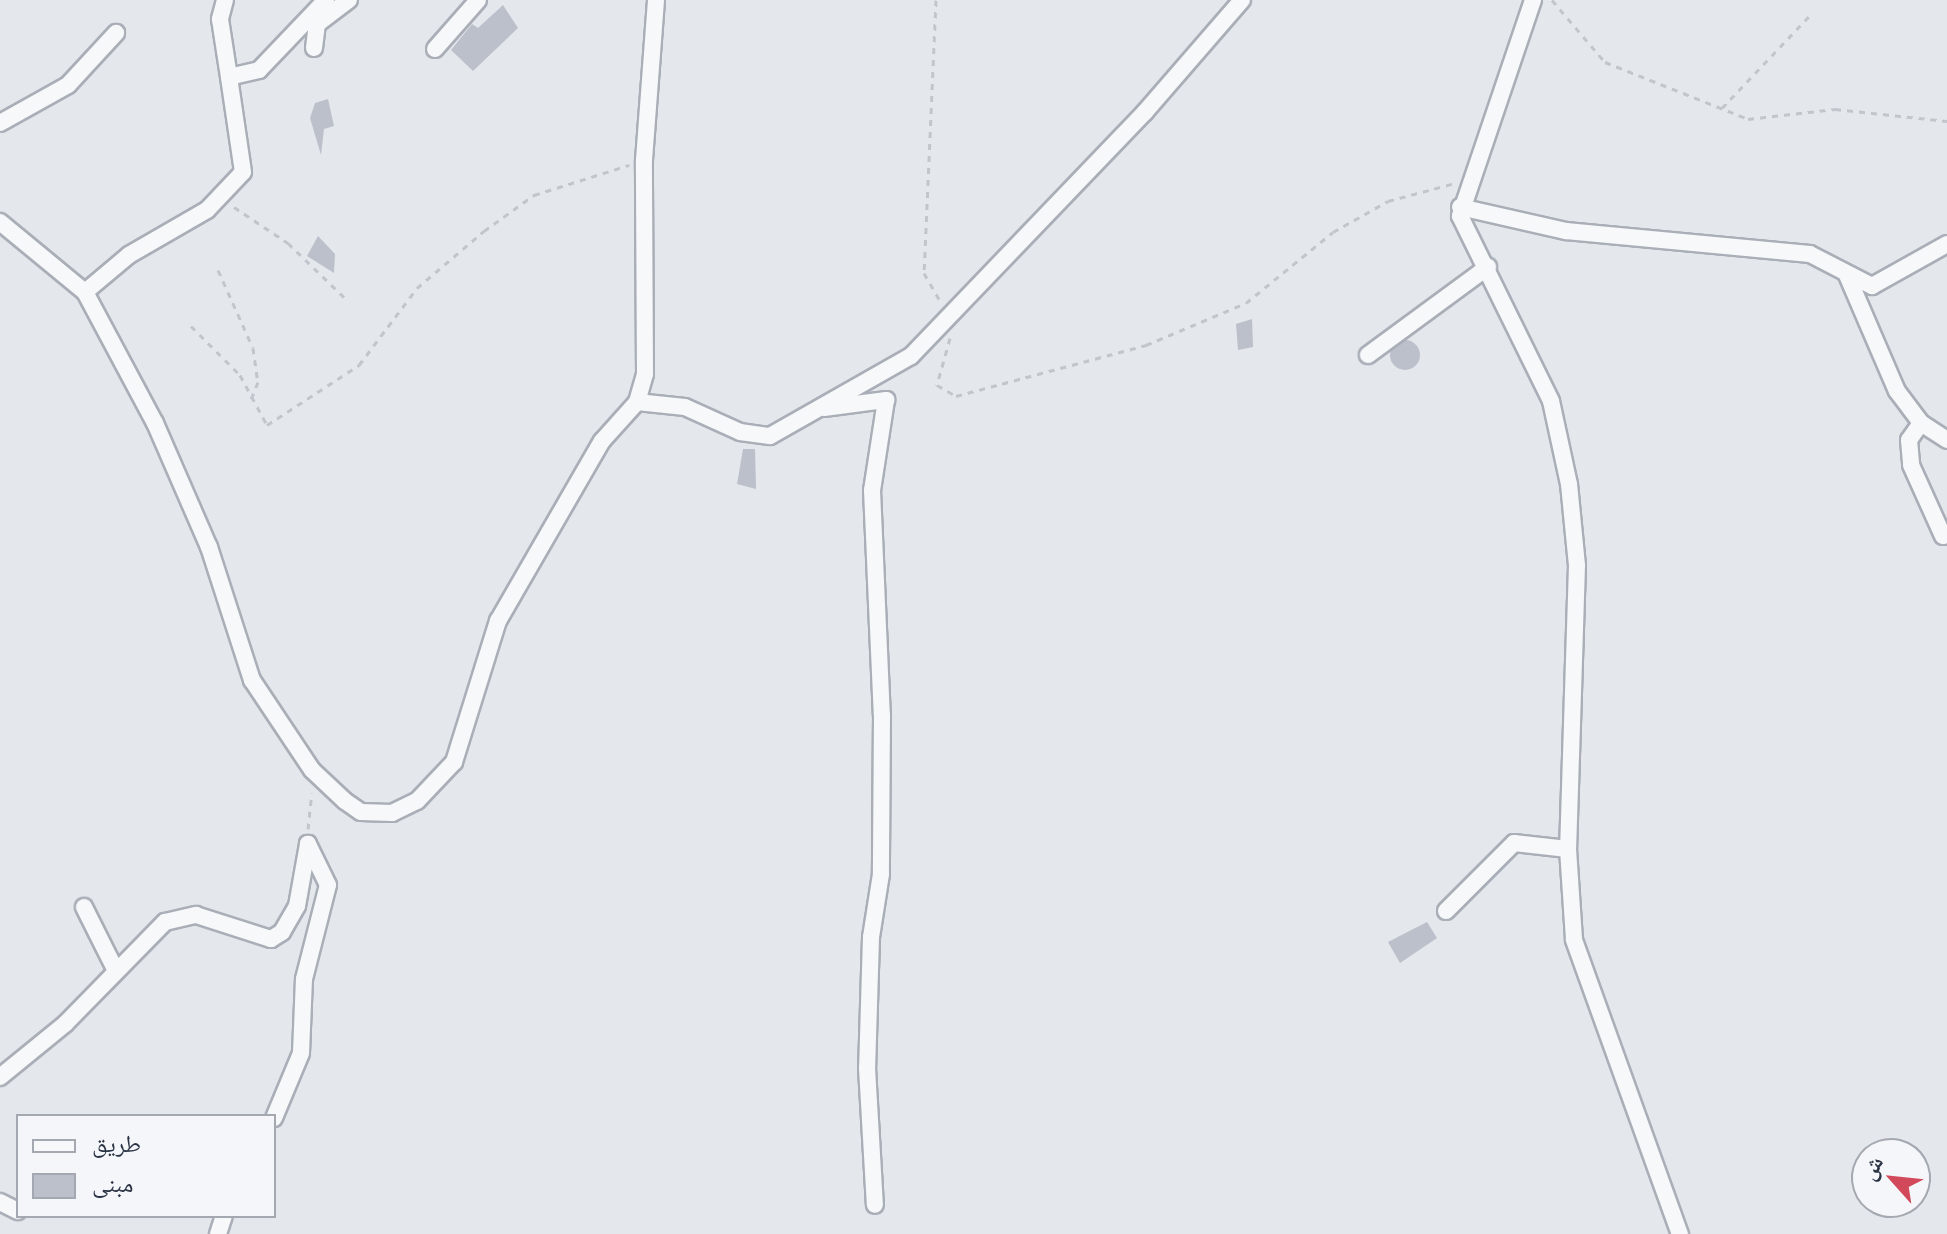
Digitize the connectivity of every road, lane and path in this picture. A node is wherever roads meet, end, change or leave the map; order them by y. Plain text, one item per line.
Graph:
1 (225, 0) edge
2 (326, 0) edge
3 (349, 0) edge
4 (478, 0) edge
5 (656, 0) edge
6 (936, 0) edge
7 (1242, 0) edge
8 (1533, 0) edge
9 (1552, 0) edge
10 (1813, 12) dead end
11 (116, 33) dead end
12 (314, 48) dead end
13 (435, 49) dead end
14 (229, 77) junction
15 (1722, 108) junction
16 (1947, 121) edge
17 (0, 123) edge
18 (644, 160) junction
19 (1466, 183) junction
20 (219, 197) junction
21 (1460, 207) junction
22 (0, 222) edge
23 (1947, 244) edge
24 (1488, 267) junction
25 (218, 270) dead end
26 (1847, 275) junction
27 (85, 292) junction
28 (345, 298) dead end
29 (952, 317) junction
30 (191, 326) dead end
31 (1368, 355) dead end
32 (251, 399) junction
33 (637, 402) junction
34 (824, 408) junction
35 (1921, 423) junction
36 (1947, 440) edge
37 (1943, 536) dead end
38 (312, 770) junction
39 (308, 844) junction
40 (1568, 849) junction
41 (84, 907) dead end
42 (1446, 911) dead end
43 (114, 967) junction
44 (0, 1077) edge
45 (276, 1114) edge
46 (875, 1205) dead end
47 (1680, 1234) edge

1 - 14 street
2 - 14 street
3 - 12 street
4 - 13 street
5 - 18 street
6 - 29 path
7 - 29 street
8 - 19 street
9 - 15 path
10 - 15 path
11 - 17 street
14 - 20 street
15 - 16 path
18 - 32 path
18 - 33 street
19 - 21 street
19 - 29 path
20 - 27 street
20 - 28 path
21 - 24 street
21 - 26 street
22 - 27 street
23 - 26 street
24 - 31 street
24 - 40 street
25 - 32 path
26 - 35 street
27 - 38 street
29 - 34 street
30 - 32 path
33 - 34 street
33 - 38 street
34 - 46 street
35 - 36 street
35 - 37 street
38 - 39 path
39 - 43 street
39 - 45 street
40 - 42 street
40 - 47 street
41 - 43 street
43 - 44 street

